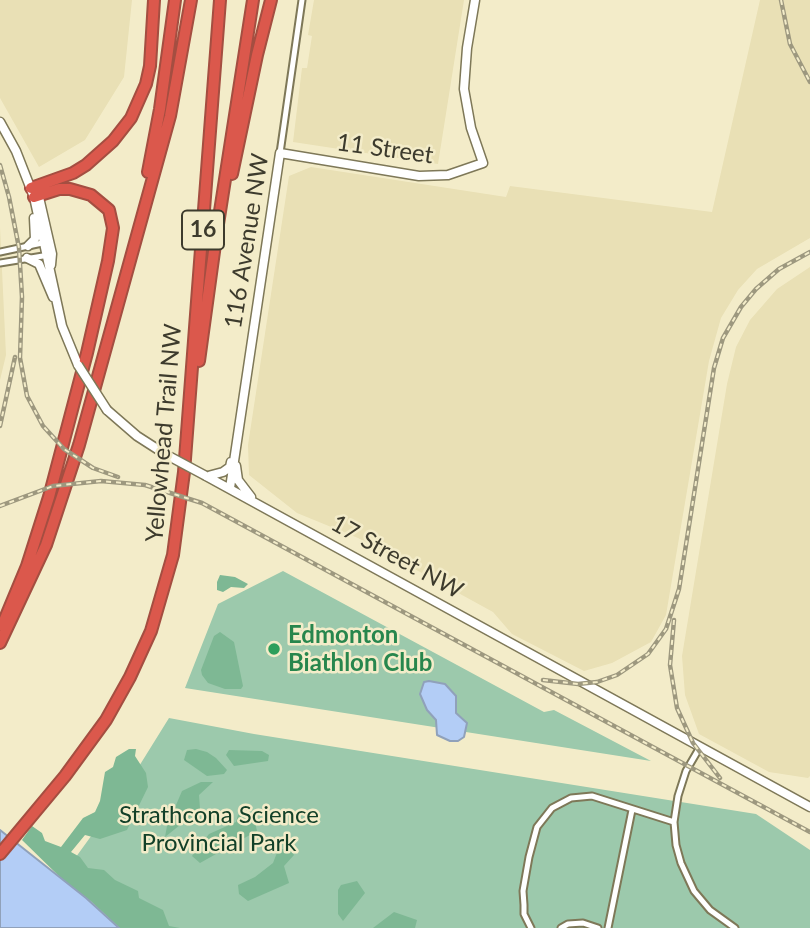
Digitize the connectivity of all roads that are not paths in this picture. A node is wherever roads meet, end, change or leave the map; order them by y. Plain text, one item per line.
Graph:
1 (154, 0) edge
2 (175, 0) edge
3 (191, 0) edge
4 (253, 0) edge
5 (271, 0) edge
6 (302, 0) edge
7 (475, 0) edge
8 (220, 4) edge
9 (0, 121) edge
10 (280, 153) junction
11 (35, 194) junction
12 (216, 237) junction
13 (47, 242) junction
14 (27, 246) junction
15 (0, 252) edge
16 (49, 255) junction
17 (27, 258) junction
18 (0, 263) edge
19 (122, 291) junction
20 (58, 307) junction
21 (235, 449) junction
22 (186, 454) junction
23 (206, 476) junction
24 (230, 488) junction
25 (257, 503) junction
26 (0, 631) edge
27 (0, 643) edge
28 (700, 747) junction
29 (809, 806) edge
30 (632, 810) junction
31 (674, 822) junction
32 (0, 854) edge
33 (531, 928) edge
34 (561, 928) edge
35 (598, 928) edge
36 (608, 928) edge
37 (735, 928) edge

1 - 11 highway
2 - 19 highway
3 - 19 highway, 16
4 - 12 highway
5 - 12 highway
6 - 10 street, 116 Avenue NW
7 - 10 main road, 11 Street
8 - 22 highway, Yellowhead Trail NW / 16
9 - 11 main road
10 - 21 main road, 116 Avenue NW
11 - 13 main road, 17 Street NW
11 - 14 main road
11 - 26 highway
12 - 22 highway
13 - 14 street
13 - 16 main road, 17 Street NW
14 - 15 street
16 - 17 street
16 - 20 main road, 17 Street NW
17 - 18 street
17 - 20 main road
19 - 27 highway, 16
20 - 23 main road, 17 Street NW, bridge
21 - 23 main road
21 - 24 main road, 116 Avenue NW
21 - 25 main road
22 - 32 highway, Yellowhead Trail NW / 16
23 - 24 main road, 17 Street NW
24 - 25 main road, 17 Street NW
25 - 28 main road, 17 Street NW
28 - 29 main road, 17 Street NW
28 - 31 street
30 - 31 street
30 - 33 street
30 - 36 street
31 - 37 street
34 - 35 street

